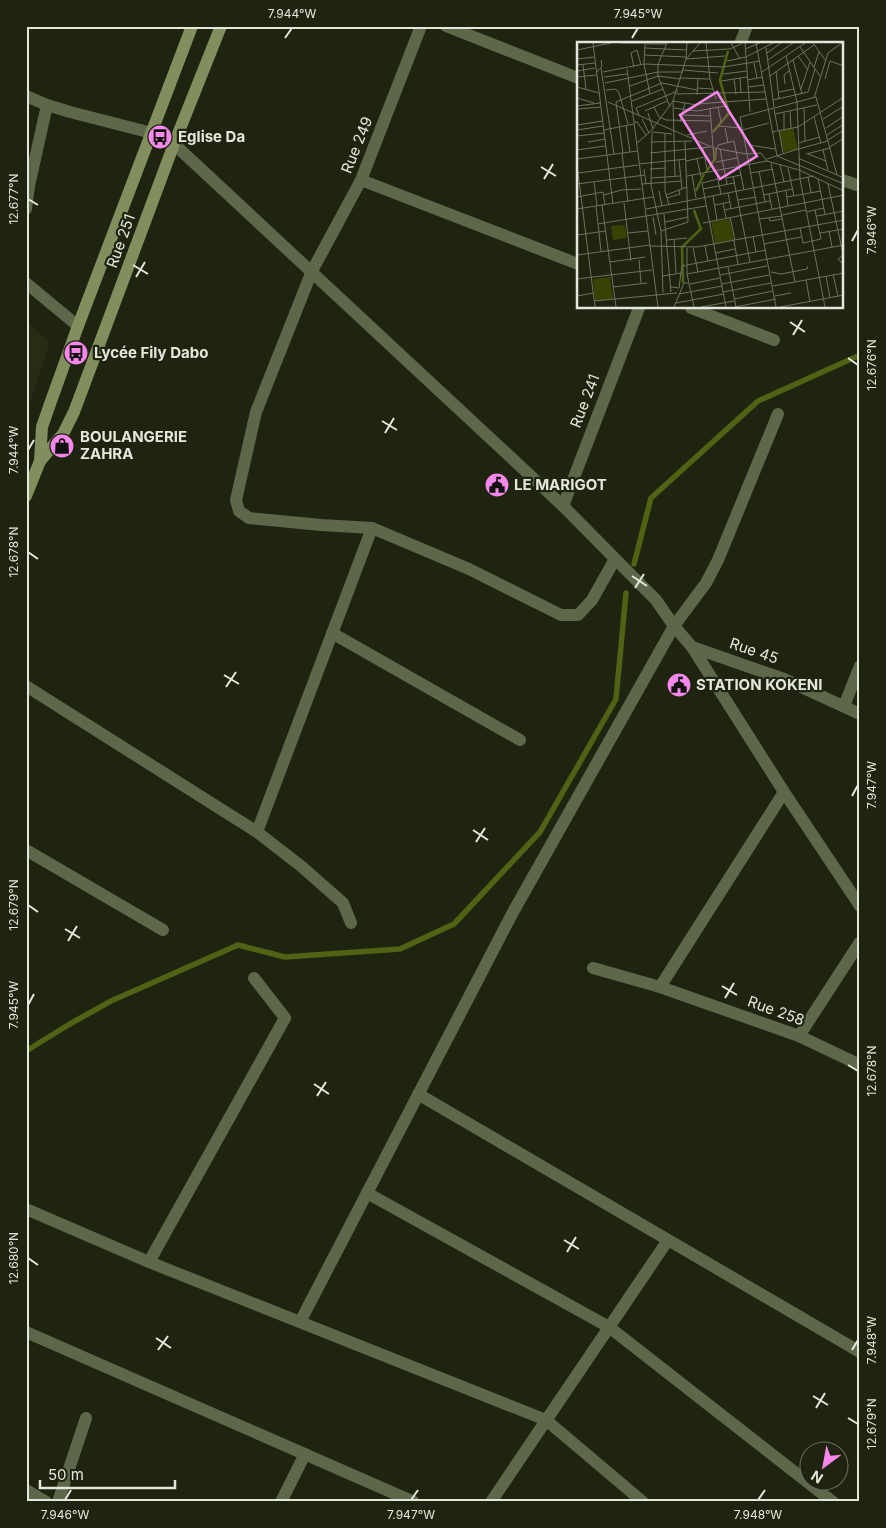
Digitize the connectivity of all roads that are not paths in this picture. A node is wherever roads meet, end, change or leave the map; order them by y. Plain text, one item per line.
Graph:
1 (192, 26) edge
2 (221, 26) edge
3 (421, 26) edge
4 (446, 26) edge
5 (746, 26) edge
6 (741, 42) edge
7 (577, 78) edge
8 (26, 96) edge
9 (47, 105) junction
10 (152, 133) junction
11 (174, 144) junction
12 (361, 180) junction
13 (844, 181) edge
14 (860, 186) edge
15 (26, 210) edge
16 (577, 264) edge
17 (312, 271) junction
18 (26, 283) edge
19 (638, 309) edge
20 (694, 309) edge
21 (78, 326) junction
22 (774, 340) dead end
23 (778, 414) dead end
24 (40, 461) junction
25 (26, 496) edge
26 (563, 506) junction
27 (372, 528) junction
28 (615, 559) junction
29 (674, 626) junction
30 (332, 633) junction
31 (692, 647) junction
32 (860, 666) edge
33 (26, 686) edge
34 (844, 706) junction
35 (860, 714) edge
36 (520, 740) dead end
37 (784, 792) junction
38 (257, 832) junction
39 (26, 850) edge
40 (860, 906) edge
41 (351, 923) dead end
42 (163, 930) dead end
43 (860, 942) edge
44 (593, 968) dead end
45 (254, 978) dead end
46 (660, 987) junction
47 (799, 1036) junction
48 (860, 1065) edge
49 (418, 1094) junction
50 (367, 1193) junction
51 (26, 1209) edge
52 (668, 1240) junction
53 (149, 1262) junction
54 (300, 1322) junction
55 (609, 1327) junction
56 (26, 1332) edge
57 (860, 1352) edge
58 (86, 1418) dead end
59 (546, 1420) junction
60 (305, 1454) junction
61 (26, 1490) edge
62 (46, 1502) edge
63 (58, 1502) edge
64 (282, 1502) edge
65 (414, 1502) edge
66 (491, 1502) edge
67 (642, 1502) edge
68 (833, 1502) edge

1 - 10 main road, Rue 251
2 - 11 main road, Rue 251
3 - 12 street, Rue 249
4 - 7 street
5 - 6 street
8 - 9 street
9 - 10 street
9 - 15 street
10 - 11 street
10 - 21 main road, Rue 251
11 - 17 street
11 - 24 main road, Rue 251
12 - 16 street
12 - 17 street, Rue 249
13 - 14 street
17 - 26 street
17 - 27 street, Rue 249
18 - 21 street
19 - 26 street, Rue 241
20 - 22 street
21 - 24 main road, Rue 251
23 - 29 street
24 - 25 main road, Rue 251
26 - 28 street
27 - 28 street, Rue 249
27 - 30 street
28 - 29 street
29 - 31 street
29 - 49 street
30 - 36 street
30 - 38 street
31 - 34 street, Rue 45
31 - 37 street
32 - 34 street
33 - 38 street
34 - 35 street, Rue 45
37 - 40 street
37 - 46 street
38 - 41 street
39 - 42 street
43 - 47 street
44 - 46 street, Rue 258
45 - 53 street
46 - 47 street, Rue 258
47 - 48 street, Rue 258
49 - 50 street
49 - 52 street
50 - 54 street
50 - 55 street
51 - 53 street
52 - 55 street
52 - 57 street
53 - 54 street
54 - 59 street
55 - 59 street
55 - 68 street
56 - 60 street
58 - 63 street
59 - 66 street
59 - 67 street
60 - 64 street
60 - 65 street
61 - 62 street

